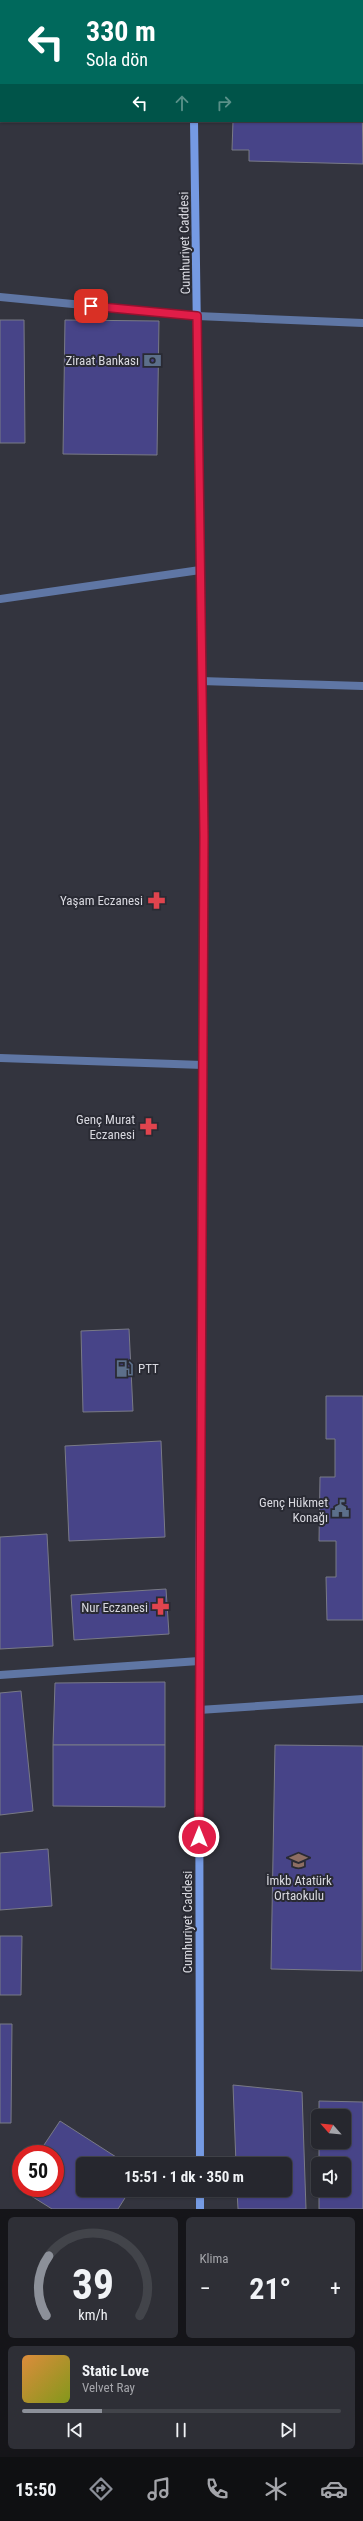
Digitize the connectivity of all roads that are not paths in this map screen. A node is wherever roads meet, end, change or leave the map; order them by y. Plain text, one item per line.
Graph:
1 (194, 122) edge
2 (0, 297) edge
3 (197, 316) junction
4 (363, 323) edge
5 (200, 570) junction
6 (0, 599) edge
7 (201, 681) junction
8 (363, 686) edge
9 (0, 1058) edge
10 (203, 1065) junction
11 (200, 1660) junction
12 (0, 1675) edge
13 (363, 1699) edge
14 (199, 1710) junction
15 (200, 2157) edge
16 (200, 2197) edge
17 (200, 2209) edge

1 - 3 main road, Cumhuriyet Caddesi
2 - 3 street
3 - 4 street
3 - 5 main road, Cumhuriyet Caddesi
5 - 6 street
5 - 7 main road, Cumhuriyet Caddesi
7 - 8 street
7 - 10 main road, Cumhuriyet Caddesi
9 - 10 street
10 - 11 main road, Cumhuriyet Caddesi
11 - 12 street
11 - 14 main road, Cumhuriyet Caddesi
13 - 14 street
14 - 15 main road, Cumhuriyet Caddesi
16 - 17 main road

